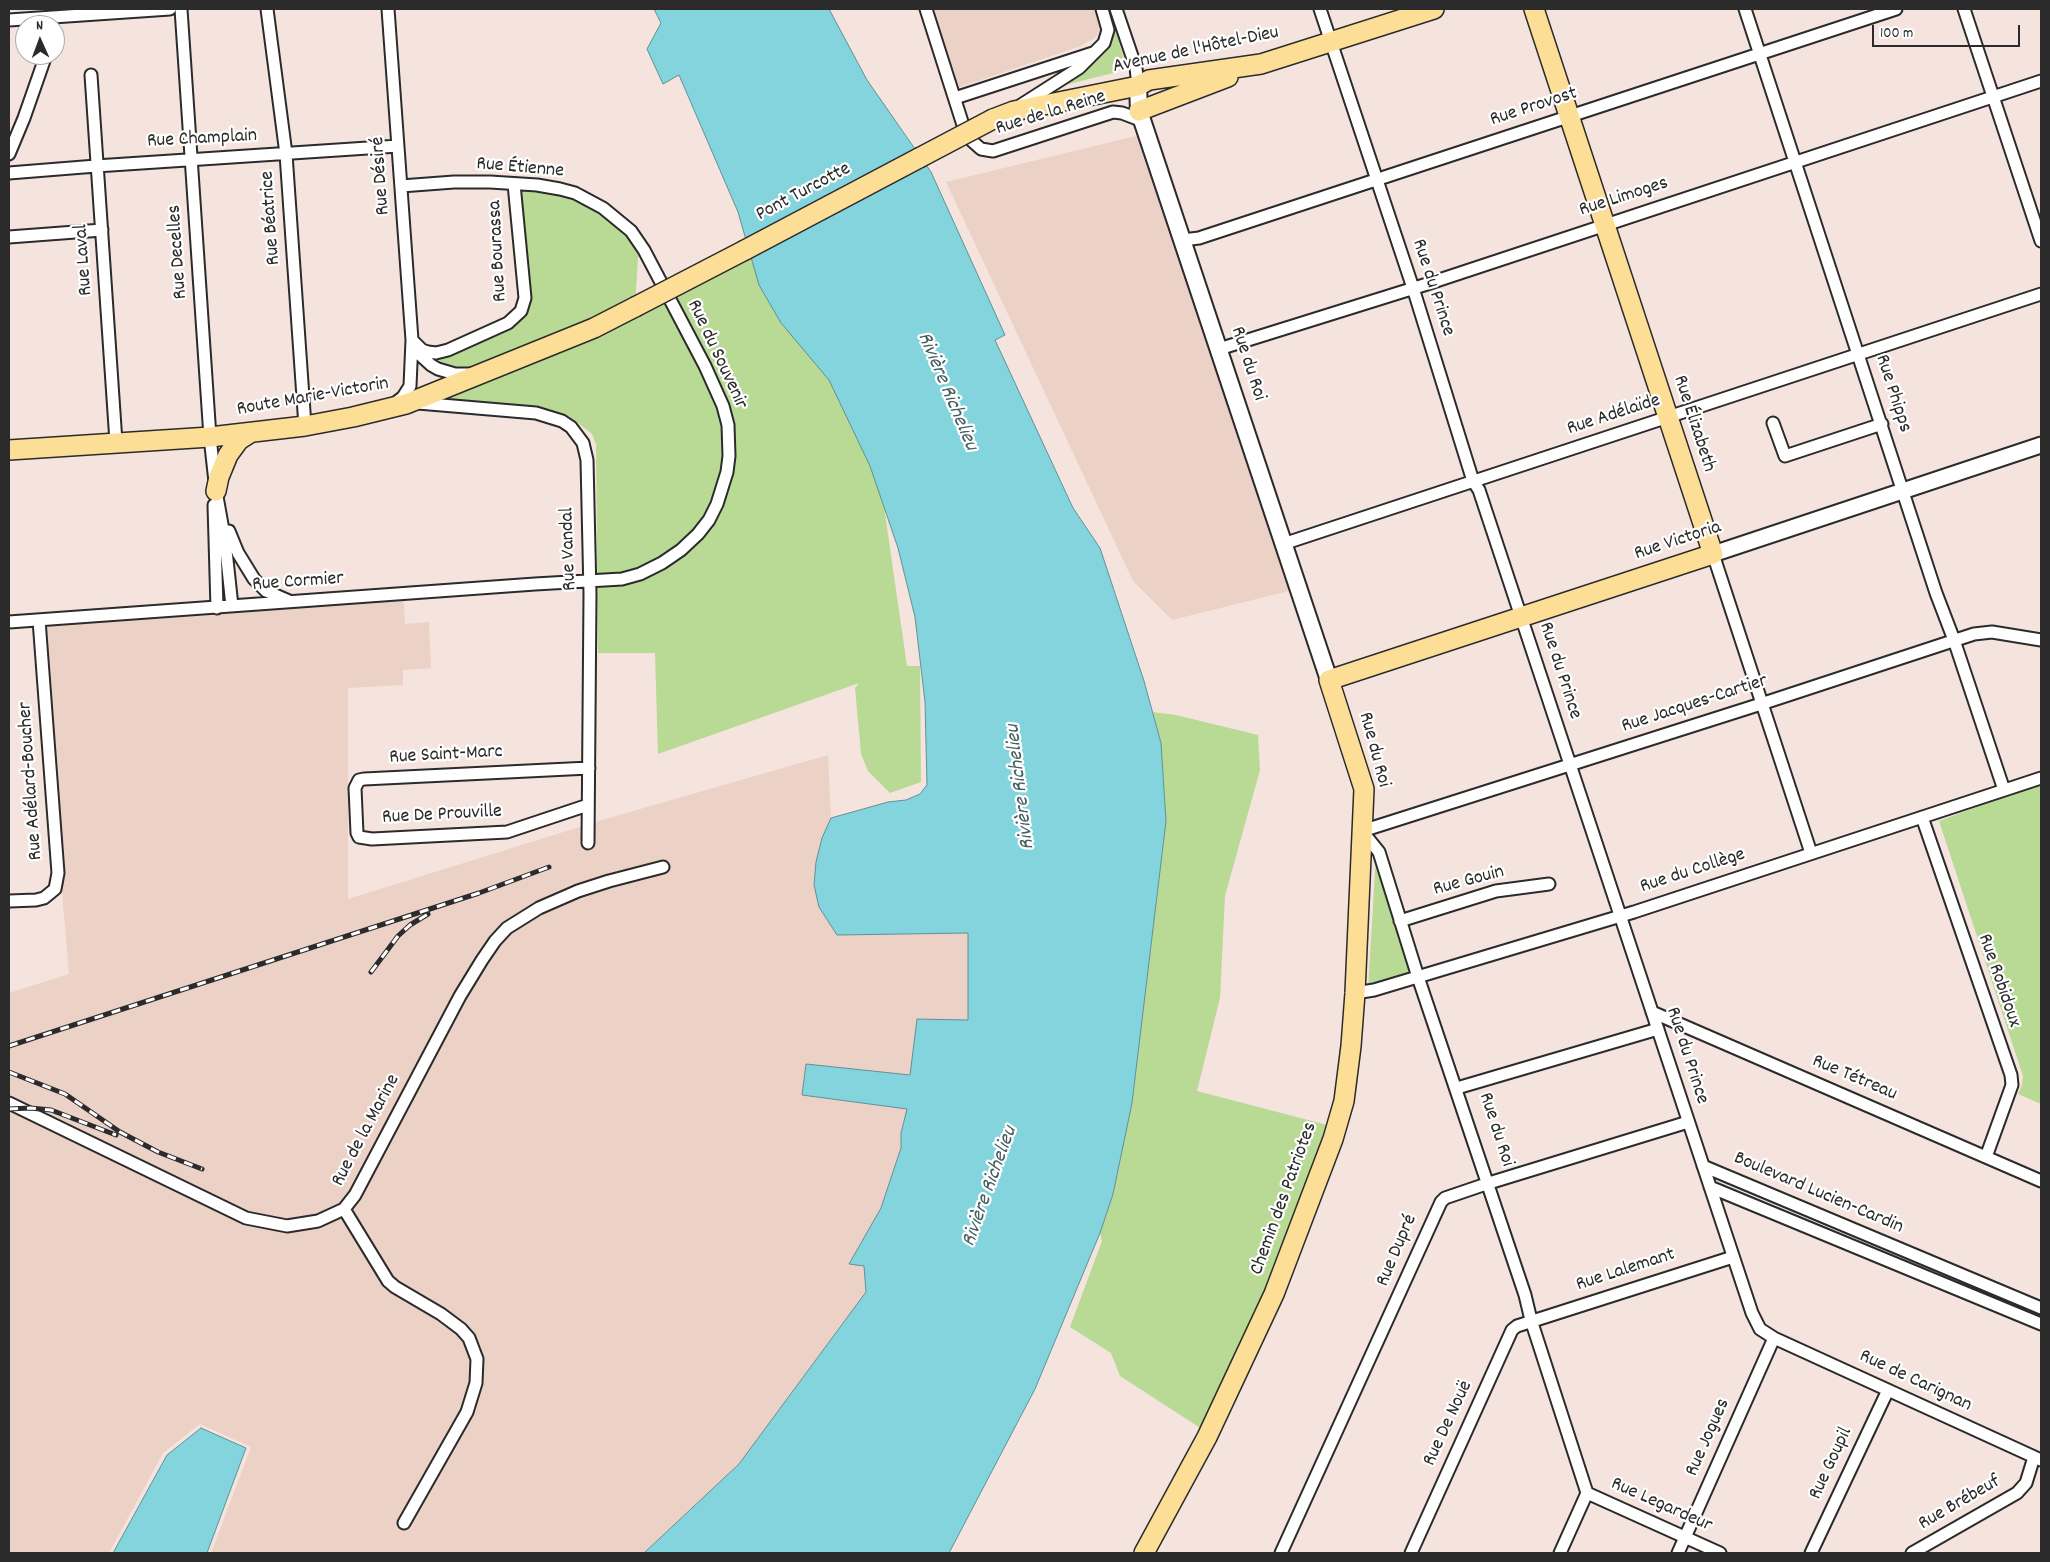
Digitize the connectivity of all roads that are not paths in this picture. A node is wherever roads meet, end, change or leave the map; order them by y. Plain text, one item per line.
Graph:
1 (158, 9) edge
2 (170, 9) edge
3 (181, 9) edge
4 (267, 9) edge
5 (388, 9) edge
6 (926, 9) edge
7 (1102, 9) edge
8 (1116, 9) edge
9 (1320, 9) edge
10 (1434, 9) edge
11 (1534, 9) edge
12 (1745, 9) edge
13 (1896, 9) edge
14 (1964, 9) edge
15 (65, 16) edge
16 (1330, 42) junction
17 (1093, 53) junction
18 (1759, 53) junction
19 (43, 65) edge
20 (1244, 67) junction
21 (90, 75) dead end
22 (2041, 81) edge
23 (1138, 86) junction
24 (1993, 97) junction
25 (955, 98) junction
26 (1014, 111) junction
27 (1141, 116) junction
28 (1570, 116) junction
29 (993, 119) joint
30 (963, 125) dead end
31 (972, 140) dead end
32 (398, 146) junction
33 (9, 154) edge
34 (286, 154) junction
35 (191, 160) junction
36 (1796, 161) junction
37 (96, 166) junction
38 (9, 173) edge
39 (1377, 179) junction
40 (514, 184) junction
41 (401, 186) junction
42 (1605, 225) junction
43 (102, 230) junction
44 (9, 237) edge
45 (1183, 240) junction
46 (2041, 241) edge
47 (644, 250) joint
48 (1413, 288) junction
49 (2041, 294) edge
50 (635, 307) joint
51 (412, 340) junction
52 (1218, 349) junction
53 (1859, 354) junction
54 (486, 371) junction
55 (406, 404) junction
56 (384, 410) junction
57 (1668, 418) junction
58 (1773, 423) dead end
59 (1882, 424) junction
60 (305, 426) junction
61 (250, 433) junction
62 (210, 437) junction
63 (116, 442) junction
64 (2041, 445) edge
65 (9, 450) edge
66 (1473, 481) junction
67 (216, 491) junction
68 (1904, 491) junction
69 (1283, 544) junction
70 (1713, 554) junction
71 (590, 581) junction
72 (294, 602) junction
73 (232, 606) junction
74 (217, 608) junction
75 (1521, 616) junction
76 (40, 620) junction
77 (9, 622) edge
78 (1954, 640) junction
79 (2041, 640) edge
80 (1329, 680) junction
81 (1761, 704) junction
82 (1570, 765) junction
83 (589, 768) junction
84 (2041, 778) edge
85 (2004, 790) junction
86 (588, 804) junction
87 (1922, 817) junction
88 (1362, 831) junction
89 (358, 835) joint
90 (588, 844) dead end
91 (1811, 853) junction
92 (663, 867) dead end
93 (1549, 884) dead end
94 (9, 901) edge
95 (1620, 915) junction
96 (1400, 921) junction
97 (1418, 977) junction
98 (1355, 993) junction
99 (1652, 1012) junction
100 (1658, 1029) junction
101 (1457, 1088) junction
102 (9, 1102) edge
103 (1688, 1122) junction
104 (1986, 1157) junction
105 (1703, 1166) junction
106 (2041, 1181) edge
107 (1489, 1183) junction
108 (1710, 1186) junction
109 (344, 1208) junction
110 (1831, 1220) junction
111 (1825, 1234) junction
112 (1733, 1257) junction
113 (1919, 1257) junction
114 (1913, 1271) junction
115 (2018, 1298) junction
116 (2041, 1308) edge
117 (2012, 1312) junction
118 (1531, 1320) junction
119 (2041, 1324) edge
120 (1774, 1338) junction
121 (1888, 1390) junction
122 (2038, 1459) edge
123 (1587, 1493) junction
124 (404, 1523) dead end
125 (1685, 1538) junction
126 (1144, 1553) edge
127 (1281, 1553) edge
128 (1410, 1553) edge
129 (1560, 1553) edge
130 (1678, 1553) edge
131 (1720, 1553) edge
132 (1810, 1553) edge
133 (1912, 1553) edge

1 - 2 street
1 - 15 street
3 - 35 street, Rue Decelles
4 - 34 street, Rue Béatrice
5 - 32 street, Rue Désiré
6 - 25 street
7 - 17 street
8 - 23 street, Rue du Roi
9 - 16 street, Rue du Prince
10 - 16 main road, Avenue de l'Hôtel-Dieu
11 - 28 main road, Rue Élizabeth
12 - 18 street, Rue Phipps
13 - 18 street, Rue Provost
14 - 24 street
16 - 20 main road, Avenue de l'Hôtel-Dieu
16 - 39 street, Rue du Prince
17 - 25 street
17 - 26 street
18 - 28 street, Rue Provost
18 - 36 street, Rue Phipps
19 - 33 street
20 - 23 main road, Avenue de l'Hôtel-Dieu
20 - 27 main road
21 - 37 street, Rue Laval
22 - 24 street, Rue Limoges
23 - 26 main road, Avenue de l'Hôtel-Dieu
23 - 27 main road, Rue du Roi
24 - 36 street, Rue Limoges
24 - 46 street
25 - 30 street
26 - 29 main road, Avenue de l'Hôtel-Dieu
27 - 31 street, Rue de la Reine
27 - 45 main road, Rue du Roi
28 - 39 street, Rue Provost
28 - 42 main road, Rue Élizabeth
29 - 50 main road, Pont Turcotte, bridge
32 - 34 street, Rue Champlain
32 - 41 street, Rue Désiré
34 - 35 street, Rue Champlain
34 - 60 street, Rue Béatrice
35 - 37 street, Rue Champlain
35 - 62 street, Rue Decelles
36 - 42 street, Rue Limoges
36 - 53 street, Rue Phipps
37 - 38 street, Rue Champlain
37 - 43 street, Rue Laval
39 - 45 street, Rue Provost
39 - 48 street, Rue du Prince
40 - 41 street, Rue Étienne
40 - 47 street, Rue Étienne
40 - 51 street, Rue Bourassa
41 - 51 street, Rue Désiré
42 - 48 street, Rue Limoges
42 - 57 main road, Rue Élizabeth
43 - 44 street
43 - 63 street, Rue Laval
45 - 52 main road, Rue du Roi
47 - 71 street, Rue du Souvenir
48 - 52 street, Rue Limoges
48 - 66 street, Rue du Prince
49 - 53 street, Rue Adélaïde
50 - 54 main road, Route Marie-Victorin
51 - 54 street
51 - 56 street, Rue Désiré
52 - 69 main road, Rue du Roi
53 - 57 street, Rue Adélaïde
53 - 59 street, Rue Phipps
54 - 55 main road, Route Marie-Victorin
55 - 56 main road, Route Marie-Victorin
55 - 71 street, Rue Vandal
56 - 60 main road, Route Marie-Victorin
57 - 66 street, Rue Adélaïde
57 - 70 main road, Rue Élizabeth
58 - 59 street
59 - 68 street, Rue Phipps
60 - 61 main road, Route Marie-Victorin
61 - 62 main road, Route Marie-Victorin
61 - 67 main road
62 - 63 main road, Route Marie-Victorin
62 - 67 street, Rue Decelles
63 - 65 main road, Route Marie-Victorin
64 - 68 street, Rue Victoria
66 - 69 street, Rue Adélaïde
66 - 75 street, Rue du Prince
67 - 72 street
67 - 73 street, Rue Decelles
67 - 74 street, Rue Decelles
68 - 70 street, Rue Victoria
68 - 78 street, Rue Phipps
69 - 80 main road, Rue du Roi
70 - 75 main road, Rue Victoria
70 - 81 street, Rue Élizabeth
71 - 72 street, Rue Cormier
71 - 83 street, Rue Vandal
72 - 73 street, Rue Cormier
73 - 74 street, Rue Cormier
74 - 76 street, Rue Cormier
75 - 80 main road, Rue Victoria
75 - 82 street, Rue du Prince
76 - 77 street, Rue Cormier
76 - 94 street, Rue Adélard-Boucher
78 - 79 street, Rue Jacques-Cartier
78 - 81 street, Rue Jacques-Cartier
78 - 85 street, Rue Phipps
80 - 88 main road, Rue du Roi
81 - 82 street, Rue Jacques-Cartier
81 - 91 street, Rue Élizabeth
82 - 88 street, Rue Jacques-Cartier
82 - 95 street, Rue du Prince
83 - 86 street, Rue Vandal
83 - 89 street, Rue Saint-Marc
84 - 85 street, Rue du Collège
85 - 87 street, Rue du Collège
86 - 89 street, Rue De Prouville
86 - 90 street, Rue Vandal
87 - 91 street, Rue du Collège
87 - 104 street, Rue Robidoux
88 - 96 street, Rue du Roi
88 - 98 main road, Chemin des Patriotes
91 - 95 street, Rue du Collège
92 - 109 street, Rue de la Marine
93 - 96 street, Rue Gouin
95 - 97 street, Rue du Collège
95 - 99 street, Rue du Prince
96 - 97 street, Rue du Roi
97 - 98 street, Rue du Collège
97 - 101 street, Rue du Roi
98 - 126 main road, Chemin des Patriotes
99 - 100 street, Rue du Prince
99 - 104 street, Rue Tétreau
100 - 101 street
100 - 103 street, Rue du Prince
101 - 107 street, Rue du Roi
102 - 109 street, Rue de la Marine
103 - 105 street, Rue du Prince
103 - 107 street, Rue Dupré
104 - 106 street, Rue Tétreau
105 - 108 street, Rue du Prince
105 - 110 street, Boulevard Lucien-Cardin
107 - 118 street, Rue du Roi
107 - 127 street, Rue Dupré
108 - 111 street, Boulevard Lucien-Cardin
108 - 112 street, Rue du Prince
109 - 124 street
110 - 111 street
110 - 113 street, Boulevard Lucien-Cardin
111 - 114 street, Boulevard Lucien-Cardin
112 - 118 street, Rue Lalemant
112 - 120 street, Rue du Prince
113 - 114 street, Boulevard Lucien-Cardin
113 - 115 street, Boulevard Lucien-Cardin
114 - 117 street, Boulevard Lucien-Cardin
115 - 116 street, Boulevard Lucien-Cardin
115 - 117 street
117 - 119 street, Boulevard Lucien-Cardin
118 - 123 street, Rue du Roi
118 - 128 street, Rue De Nouë
120 - 121 street, Rue de Carignan
120 - 125 street, Rue Jogues
121 - 122 street, Rue de Carignan
121 - 132 street, Rue Goupil
122 - 133 street, Rue Brébeuf
123 - 125 street, Rue Legardeur
123 - 129 street
125 - 130 street, Rue Jogues
125 - 131 street, Rue Legardeur

